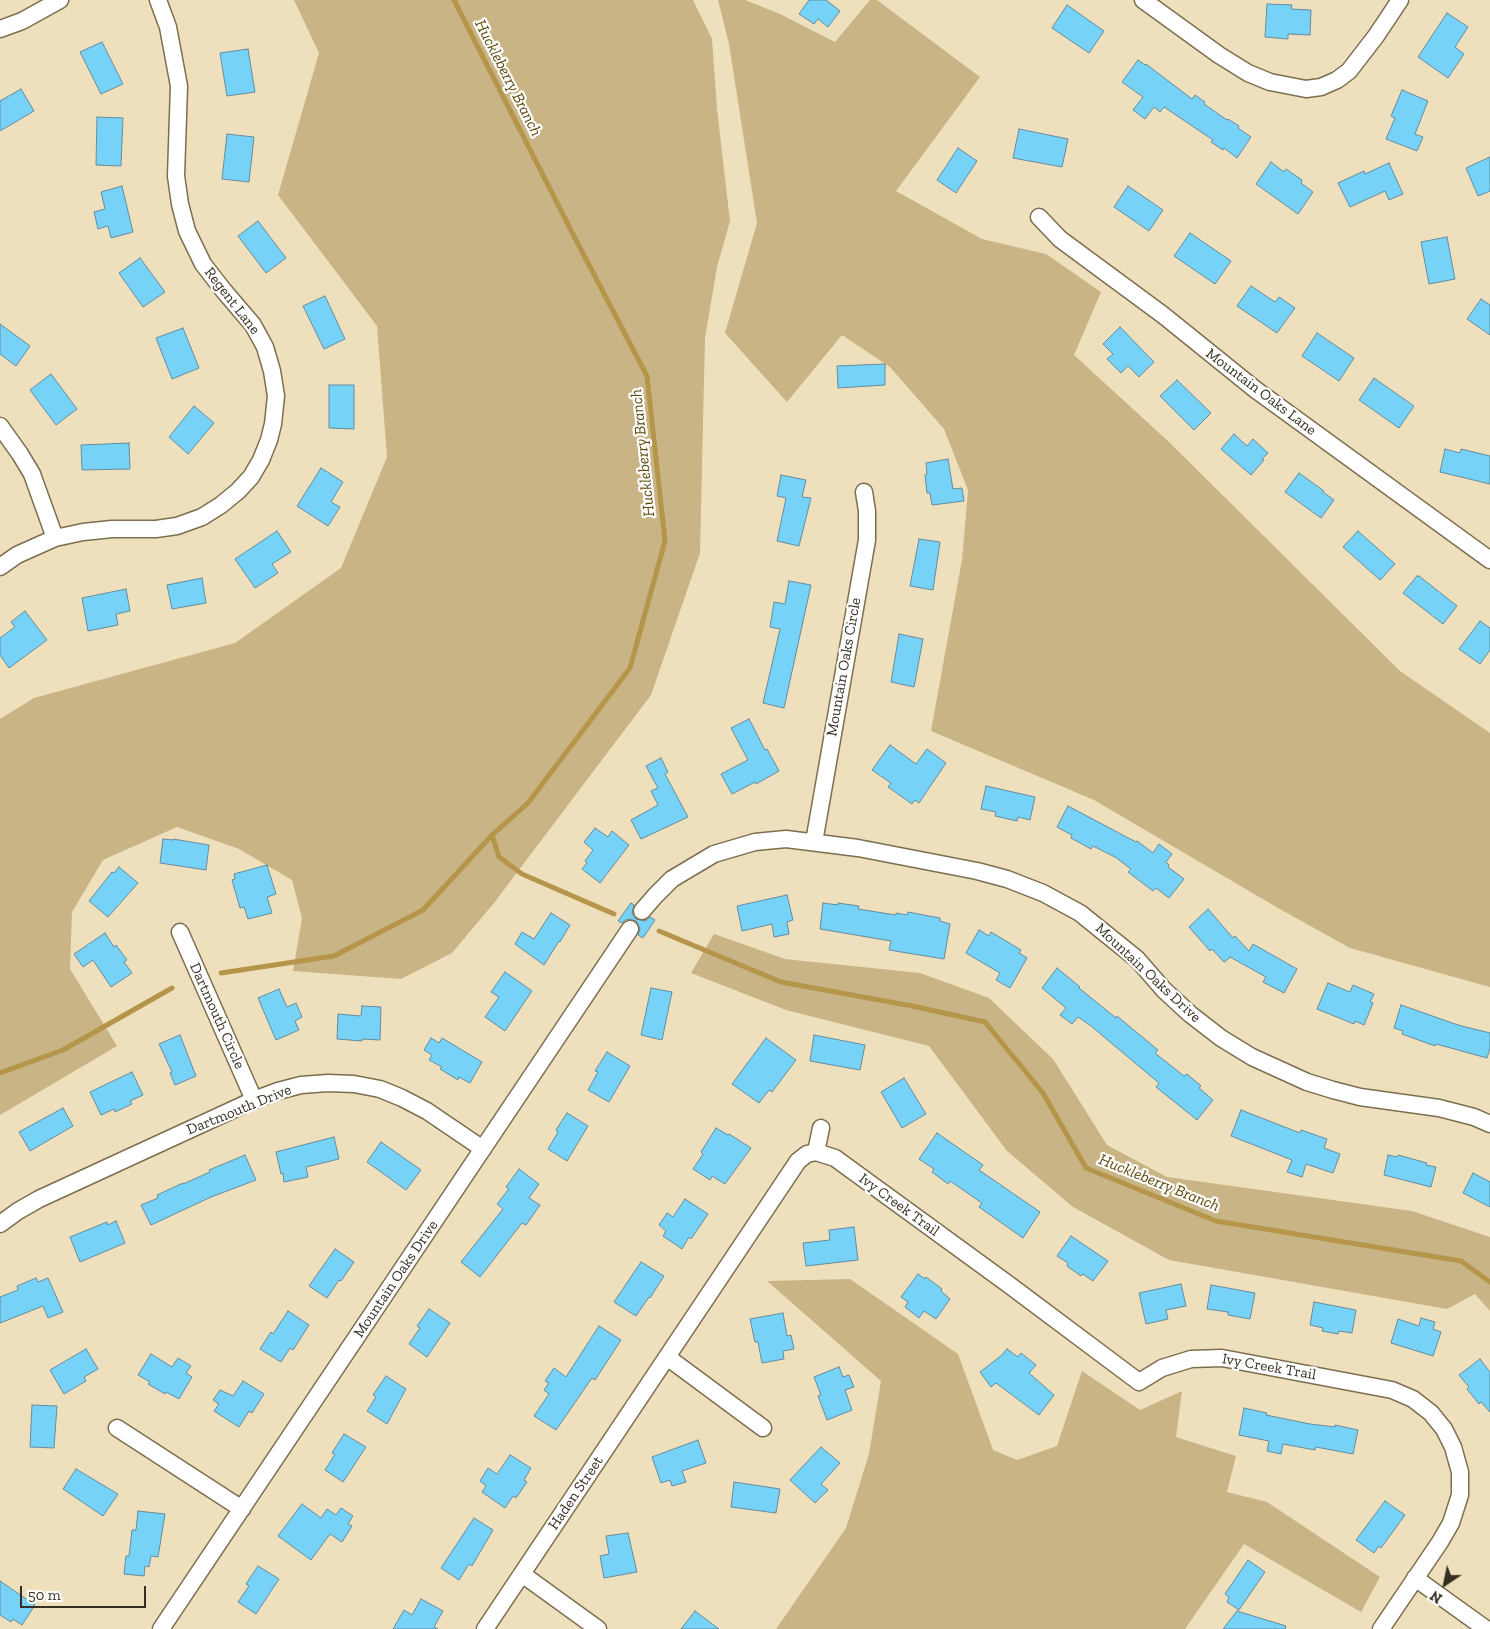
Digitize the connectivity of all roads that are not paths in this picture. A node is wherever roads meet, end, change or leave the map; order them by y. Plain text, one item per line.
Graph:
1 (60, 0) edge
2 (158, 0) edge
3 (1143, 0) edge
4 (1400, 0) edge
5 (0, 30) edge
6 (1039, 216) dead end
7 (0, 426) edge
8 (864, 492) dead end
9 (55, 538) junction
10 (1490, 560) edge
11 (0, 567) edge
12 (814, 842) junction
13 (642, 911) dead end
14 (630, 929) dead end
15 (180, 932) dead end
16 (254, 1100) junction
17 (1490, 1124) edge
18 (821, 1128) dead end
19 (483, 1149) junction
20 (816, 1152) junction
21 (0, 1224) edge
22 (667, 1357) junction
23 (118, 1428) dead end
24 (763, 1428) dead end
25 (242, 1509) junction
26 (522, 1574) junction
27 (1415, 1578) junction
28 (161, 1629) edge
29 (485, 1629) edge
30 (598, 1629) edge
31 (1381, 1629) edge
32 (1486, 1629) edge

1 - 5 street
2 - 9 street, Regent Lane
3 - 4 street
6 - 10 street, Mountain Oaks Lane
7 - 9 street
8 - 12 street, Mountain Oaks Circle
9 - 11 street, Regent Lane
12 - 13 street, Mountain Oaks Drive
12 - 17 street, Mountain Oaks Drive
14 - 19 street, Mountain Oaks Drive
15 - 16 street, Dartmouth Circle
16 - 19 street, Dartmouth Drive
16 - 21 street, Dartmouth Drive
18 - 20 street
19 - 25 street, Mountain Oaks Drive
20 - 22 street, Haden Street
20 - 27 street, Ivy Creek Trail
22 - 24 street
22 - 26 street, Haden Street
23 - 25 street
25 - 28 street, Mountain Oaks Drive
26 - 29 street, Haden Street
26 - 30 street
27 - 31 street
27 - 32 street

